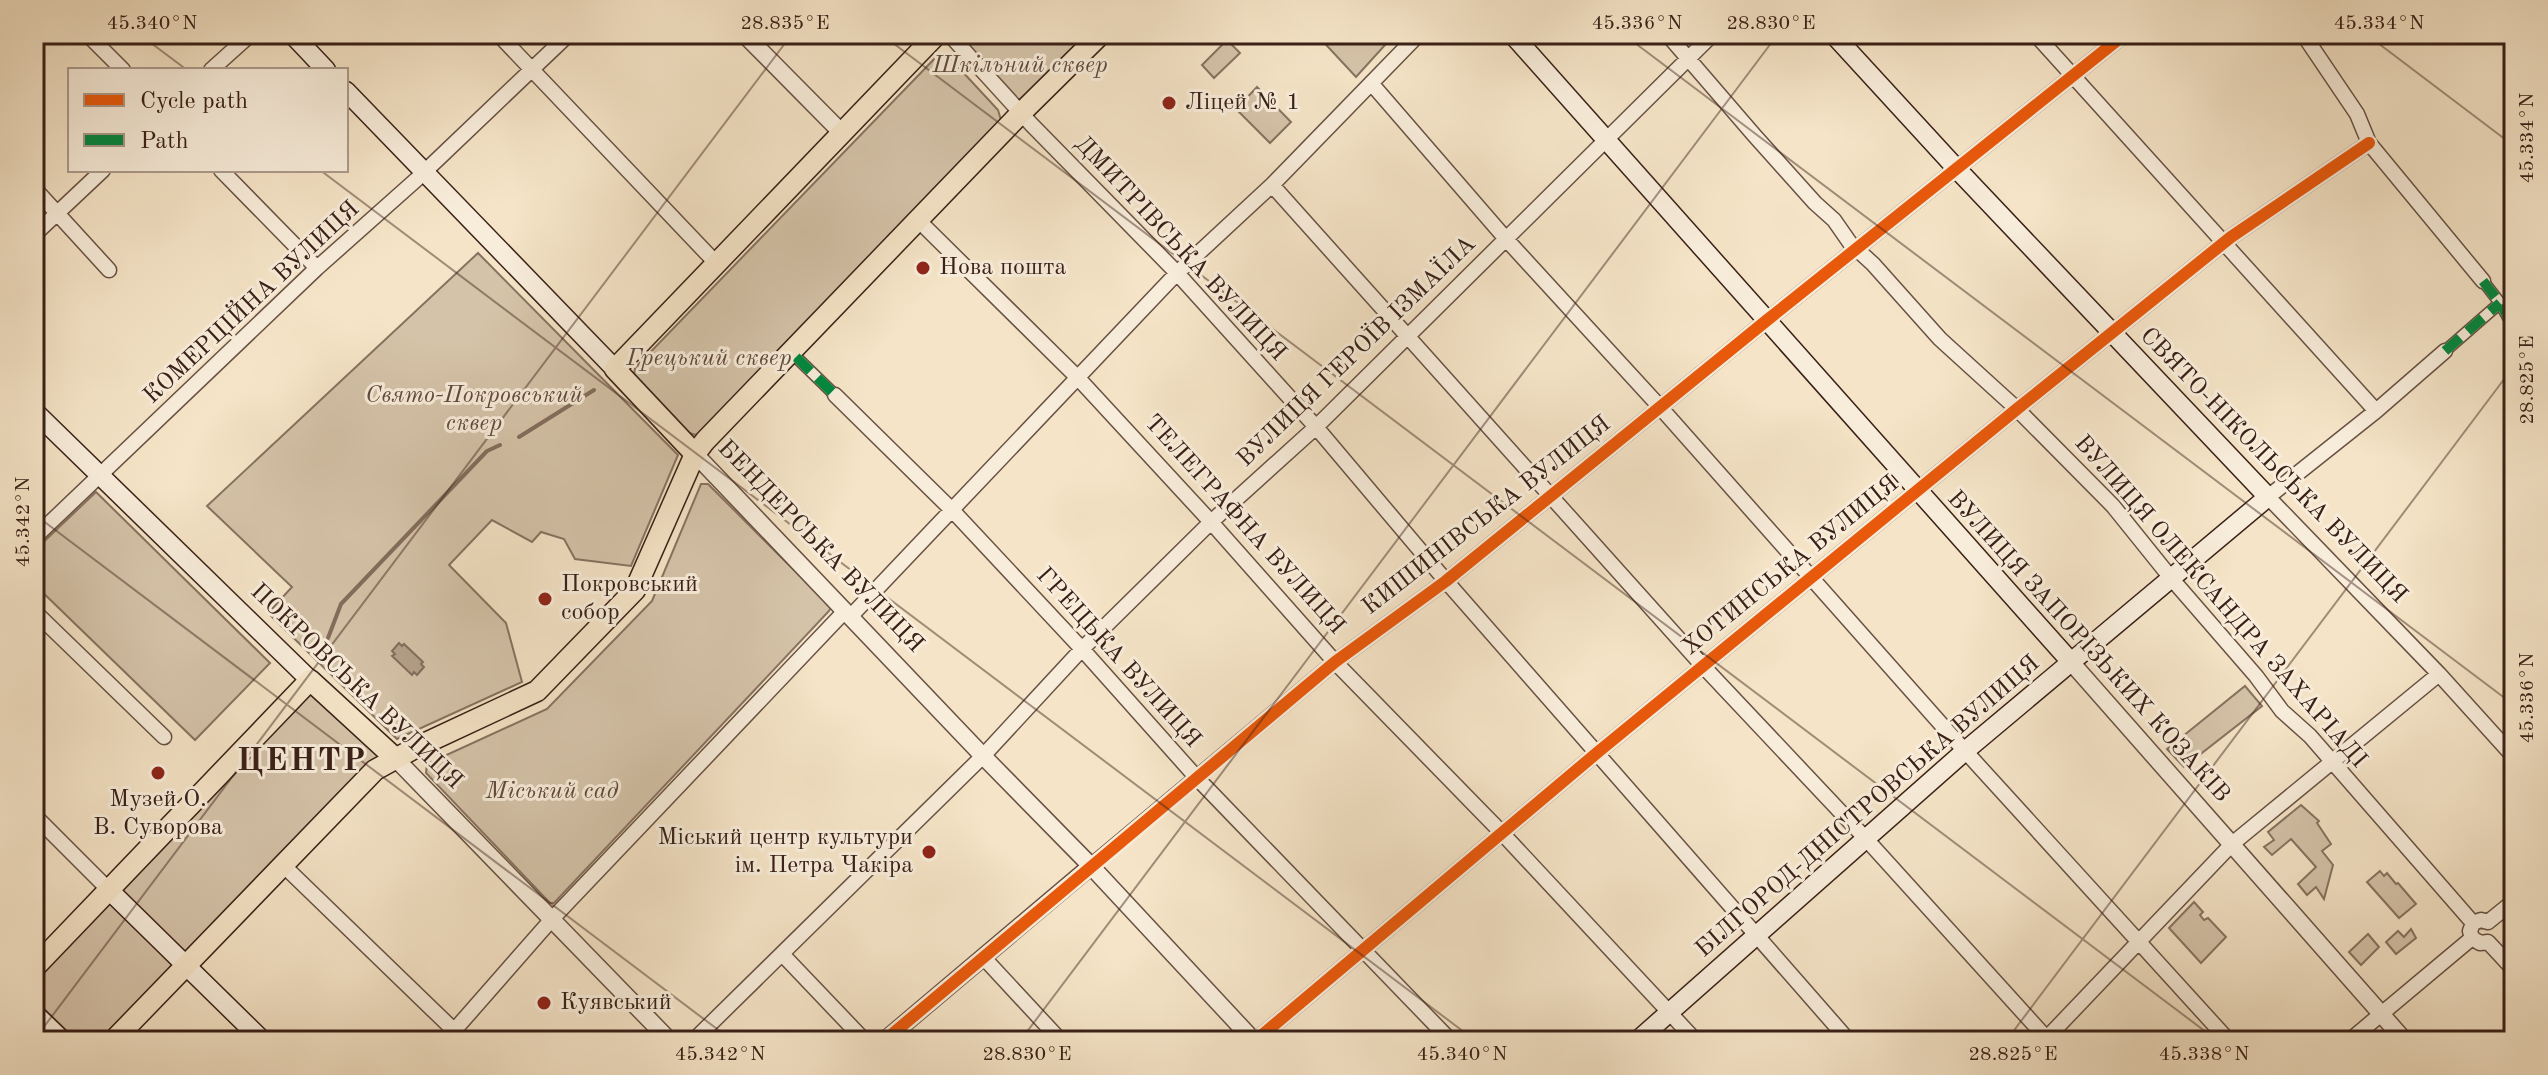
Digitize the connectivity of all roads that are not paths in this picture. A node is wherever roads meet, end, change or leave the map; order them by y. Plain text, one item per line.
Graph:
1 (87, 34) edge
2 (251, 34) edge
3 (292, 34) edge
4 (498, 34) edge
5 (569, 34) edge
6 (744, 34) edge
7 (937, 34) edge
8 (949, 34) edge
9 (1101, 34) edge
10 (1419, 34) edge
11 (1512, 34) edge
12 (1667, 34) edge
13 (1713, 34) edge
14 (1833, 34) edge
15 (2035, 34) edge
16 (2125, 34) edge
17 (2303, 34) edge
18 (1688, 58) junction
19 (121, 68) edge
20 (213, 68) edge
21 (324, 68) edge
22 (532, 69) junction
23 (2073, 76) junction
24 (1371, 83) junction
25 (348, 93) edge
26 (1021, 113) junction
27 (842, 133) junction
28 (1606, 139) junction
29 (2369, 143) junction
30 (1956, 168) junction
31 (101, 172) edge
32 (223, 172) edge
33 (424, 173) junction
34 (1272, 185) junction
35 (34, 188) edge
36 (58, 213) junction
37 (918, 220) junction
38 (34, 235) edge
39 (1506, 239) junction
40 (2223, 243) junction
41 (1856, 249) junction
42 (716, 263) junction
43 (317, 268) junction
44 (109, 270) dead end
45 (1177, 273) junction
46 (2483, 281) joint
47 (2500, 303) junction
48 (1766, 321) junction
49 (2514, 328) edge
50 (2113, 334) junction
51 (1409, 335) junction
52 (2445, 351) joint
53 (796, 357) dead end
54 (615, 369) junction
55 (1078, 378) junction
56 (835, 395) joint
57 (1660, 407) junction
58 (2017, 409) junction
59 (34, 411) edge
60 (2376, 411) junction
61 (1316, 427) junction
62 (695, 454) junction
63 (100, 476) junction
64 (1917, 491) junction
65 (1551, 494) junction
66 (2268, 497) junction
67 (952, 510) junction
68 (1211, 522) junction
69 (34, 538) edge
70 (1810, 577) junction
71 (2171, 578) junction
72 (1446, 581) junction
73 (34, 611) edge
74 (848, 614) junction
75 (1082, 649) junction
76 (1335, 662) junction
77 (2071, 662) junction
78 (1703, 666) junction
79 (2439, 674) junction
80 (310, 680) junction
81 (164, 737) dead end
82 (1965, 751) junction
83 (1598, 752) junction
84 (983, 756) junction
85 (2514, 757) edge
86 (395, 758) junction
87 (2332, 763) junction
88 (1197, 778) junction
89 (34, 815) edge
90 (1502, 833) junction
91 (1867, 840) junction
92 (2232, 844) junction
93 (283, 865) junction
94 (1091, 866) junction
95 (109, 890) junction
96 (2514, 901) edge
97 (552, 919) junction
98 (2478, 928) junction
99 (1757, 938) junction
100 (2139, 940) junction
101 (1364, 949) junction
102 (783, 955) junction
103 (984, 958) junction
104 (186, 966) junction
105 (34, 968) edge
106 (2514, 970) edge
107 (1670, 1012) junction
108 (34, 1013) edge
109 (2383, 1013) junction
110 (455, 1038) edge
111 (2046, 1040) edge
112 (63, 1041) edge
113 (113, 1041) edge
114 (263, 1041) edge
115 (670, 1041) edge
116 (693, 1041) edge
117 (865, 1041) edge
118 (884, 1041) edge
119 (1061, 1041) edge
120 (1255, 1041) edge
121 (1451, 1041) edge
122 (1637, 1041) edge
123 (1696, 1041) edge
124 (1849, 1041) edge
125 (2229, 1041) edge
126 (2349, 1041) edge
127 (2405, 1041) edge

1 - 19 street
2 - 20 street
3 - 21 main road
4 - 22 street
5 - 22 street, КОМЕРЦІЙНА ВУЛИЦЯ
6 - 27 street
7 - 27 main road
8 - 26 street, ДМИТРІВСЬКА ВУЛИЦЯ
9 - 26 main road
10 - 24 street
11 - 28 main road, ВУЛИЦЯ ЗАПОРІЗЬКИХ КОЗАКІВ
12 - 18 street, ВУЛИЦЯ ОЛЕКСАНДРА ЗАХАРІАДІ
13 - 18 street, ВУЛИЦЯ ГЕРОЇВ ІЗМАЇЛА
14 - 30 main road, СВЯТО-НІКОЛЬСЬКА ВУЛИЦЯ
15 - 23 street
16 - 23 street, КИШИНІВСЬКА ВУЛИЦЯ
17 - 29 street
18 - 28 street, ВУЛИЦЯ ГЕРОЇВ ІЗМАЇЛА
18 - 41 street, ВУЛИЦЯ ОЛЕКСАНДРА ЗАХАРІАДІ
22 - 33 street, КОМЕРЦІЙНА ВУЛИЦЯ
22 - 42 street
23 - 30 street, КИШИНІВСЬКА ВУЛИЦЯ
23 - 40 street
24 - 34 street
24 - 39 street
25 - 33 main road, БЕНДЕРСЬКА ВУЛИЦЯ
26 - 37 main road
26 - 45 street, ДМИТРІВСЬКА ВУЛИЦЯ
27 - 42 main road
28 - 39 street, ВУЛИЦЯ ГЕРОЇВ ІЗМАЇЛА
28 - 48 main road, ВУЛИЦЯ ЗАПОРІЗЬКИХ КОЗАКІВ
29 - 40 street, ХОТИНСЬКА ВУЛИЦЯ
29 - 46 street
30 - 41 street, КИШИНІВСЬКА ВУЛИЦЯ
30 - 50 main road, СВЯТО-НІКОЛЬСЬКА ВУЛИЦЯ
31 - 36 street
32 - 43 street
33 - 43 street, КОМЕРЦІЙНА ВУЛИЦЯ
33 - 54 main road, БЕНДЕРСЬКА ВУЛИЦЯ
34 - 45 street
34 - 51 street
35 - 36 street
36 - 38 street
36 - 44 street
37 - 55 street, ТЕЛЕГРАФНА ВУЛИЦЯ
37 - 62 main road
39 - 51 street, ВУЛИЦЯ ГЕРОЇВ ІЗМАЇЛА
39 - 57 street
40 - 50 street, ХОТИНСЬКА ВУЛИЦЯ
40 - 60 street
41 - 48 street, КИШИНІВСЬКА ВУЛИЦЯ
41 - 58 street, ВУЛИЦЯ ОЛЕКСАНДРА ЗАХАРІАДІ
42 - 54 main road
43 - 63 street, КОМЕРЦІЙНА ВУЛИЦЯ
45 - 55 street
45 - 61 street, ДМИТРІВСЬКА ВУЛИЦЯ
46 - 47 street
47 - 49 street
47 - 52 street, БІЛГОРОД-ДНІСТРОВСЬКА ВУЛИЦЯ
48 - 57 street, КИШИНІВСЬКА ВУЛИЦЯ
48 - 64 main road, ВУЛИЦЯ ЗАПОРІЗЬКИХ КОЗАКІВ
50 - 58 street, ХОТИНСЬКА ВУЛИЦЯ
50 - 66 main road, СВЯТО-НІКОЛЬСЬКА ВУЛИЦЯ
51 - 61 street, ВУЛИЦЯ ГЕРОЇВ ІЗМАЇЛА
51 - 65 street
52 - 60 street, БІЛГОРОД-ДНІСТРОВСЬКА ВУЛИЦЯ
53 - 56 street, ГРЕЦЬКА ВУЛИЦЯ
54 - 62 main road, БЕНДЕРСЬКА ВУЛИЦЯ
55 - 67 street
55 - 68 street, ТЕЛЕГРАФНА ВУЛИЦЯ
56 - 67 street, ГРЕЦЬКА ВУЛИЦЯ
57 - 65 street, КИШИНІВСЬКА ВУЛИЦЯ
57 - 70 street
58 - 64 street, ХОТИНСЬКА ВУЛИЦЯ
58 - 71 street, ВУЛИЦЯ ОЛЕКСАНДРА ЗАХАРІАДІ
59 - 63 main road, ПОКРОВСЬКА ВУЛИЦЯ
60 - 66 street, БІЛГОРОД-ДНІСТРОВСЬКА ВУЛИЦЯ
61 - 68 street, ВУЛИЦЯ ГЕРОЇВ ІЗМАЇЛА
61 - 72 street, ДМИТРІВСЬКА ВУЛИЦЯ
62 - 74 street, БЕНДЕРСЬКА ВУЛИЦЯ
62 - 86 main road
63 - 69 street, КОМЕРЦІЙНА ВУЛИЦЯ
63 - 80 main road, ПОКРОВСЬКА ВУЛИЦЯ
64 - 70 street, ХОТИНСЬКА ВУЛИЦЯ
64 - 77 main road, ВУЛИЦЯ ЗАПОРІЗЬКИХ КОЗАКІВ
65 - 72 street, КИШИНІВСЬКА ВУЛИЦЯ
65 - 78 street
66 - 71 main road, БІЛГОРОД-ДНІСТРОВСЬКА ВУЛИЦЯ
66 - 79 street, СВЯТО-НІКОЛЬСЬКА ВУЛИЦЯ
67 - 74 street
67 - 75 street, ГРЕЦЬКА ВУЛИЦЯ
68 - 75 street, ВУЛИЦЯ ГЕРОЇВ ІЗМАЇЛА
68 - 76 street, ТЕЛЕГРАФНА ВУЛИЦЯ
70 - 78 street, ХОТИНСЬКА ВУЛИЦЯ
70 - 82 street
71 - 77 main road, БІЛГОРОД-ДНІСТРОВСЬКА ВУЛИЦЯ
71 - 87 street, ВУЛИЦЯ ОЛЕКСАНДРА ЗАХАРІАДІ
72 - 76 street, КИШИНІВСЬКА ВУЛИЦЯ
72 - 83 street, ДМИТРІВСЬКА ВУЛИЦЯ
73 - 81 street
74 - 84 street, БЕНДЕРСЬКА ВУЛИЦЯ
74 - 97 street
75 - 84 street, ВУЛИЦЯ ГЕРОЇВ ІЗМАЇЛА
75 - 88 street, ГРЕЦЬКА ВУЛИЦЯ
76 - 88 street, КИШИНІВСЬКА ВУЛИЦЯ
76 - 90 street, ТЕЛЕГРАФНА ВУЛИЦЯ
77 - 82 main road, БІЛГОРОД-ДНІСТРОВСЬКА ВУЛИЦЯ
77 - 92 street, ВУЛИЦЯ ЗАПОРІЗЬКИХ КОЗАКІВ
78 - 83 street, ХОТИНСЬКА ВУЛИЦЯ
78 - 91 street
79 - 85 street, СВЯТО-НІКОЛЬСЬКА ВУЛИЦЯ
79 - 87 street
80 - 86 main road, ПОКРОВСЬКА ВУЛИЦЯ
80 - 95 main road
82 - 91 main road, БІЛГОРОД-ДНІСТРОВСЬКА ВУЛИЦЯ
82 - 100 street
83 - 90 street, ХОТИНСЬКА ВУЛИЦЯ
83 - 99 street, ДМИТРІВСЬКА ВУЛИЦЯ
84 - 94 street, БЕНДЕРСЬКА ВУЛИЦЯ
84 - 102 street, ВУЛИЦЯ ГЕРОЇВ ІЗМАЇЛА
86 - 93 main road
86 - 97 street, ПОКРОВСЬКА ВУЛИЦЯ
87 - 92 street
87 - 98 street, ВУЛИЦЯ ОЛЕКСАНДРА ЗАХАРІАДІ
88 - 94 street, КИШИНІВСЬКА ВУЛИЦЯ
88 - 101 street, ГРЕЦЬКА ВУЛИЦЯ
89 - 95 street
90 - 101 street, ХОТИНСЬКА ВУЛИЦЯ
90 - 107 street, ТЕЛЕГРАФНА ВУЛИЦЯ
91 - 99 main road, БІЛГОРОД-ДНІСТРОВСЬКА ВУЛИЦЯ
91 - 111 street
92 - 100 street
92 - 109 street, ВУЛИЦЯ ЗАПОРІЗЬКИХ КОЗАКІВ
93 - 104 main road
93 - 110 street
94 - 103 street, КИШИНІВСЬКА ВУЛИЦЯ
94 - 120 street, БЕНДЕРСЬКА ВУЛИЦЯ
95 - 104 main road
95 - 105 main road
96 - 98 street
97 - 110 street
97 - 115 street, ПОКРОВСЬКА ВУЛИЦЯ
98 - 106 street
98 - 109 street
99 - 107 main road, БІЛГОРОД-ДНІСТРОВСЬКА ВУЛИЦЯ
99 - 124 street, ДМИТРІВСЬКА ВУЛИЦЯ
100 - 111 street
100 - 125 street
101 - 120 street, ХОТИНСЬКА ВУЛИЦЯ
101 - 121 street, ГРЕЦЬКА ВУЛИЦЯ
102 - 116 street, ВУЛИЦЯ ГЕРОЇВ ІЗМАЇЛА
102 - 117 street
103 - 118 street, КИШИНІВСЬКА ВУЛИЦЯ
103 - 119 street
104 - 113 main road
104 - 114 main road
107 - 122 main road, БІЛГОРОД-ДНІСТРОВСЬКА ВУЛИЦЯ
107 - 123 street, ТЕЛЕГРАФНА ВУЛИЦЯ
108 - 112 main road
109 - 126 street
109 - 127 street, ВУЛИЦЯ ЗАПОРІЗЬКИХ КОЗАКІВ

